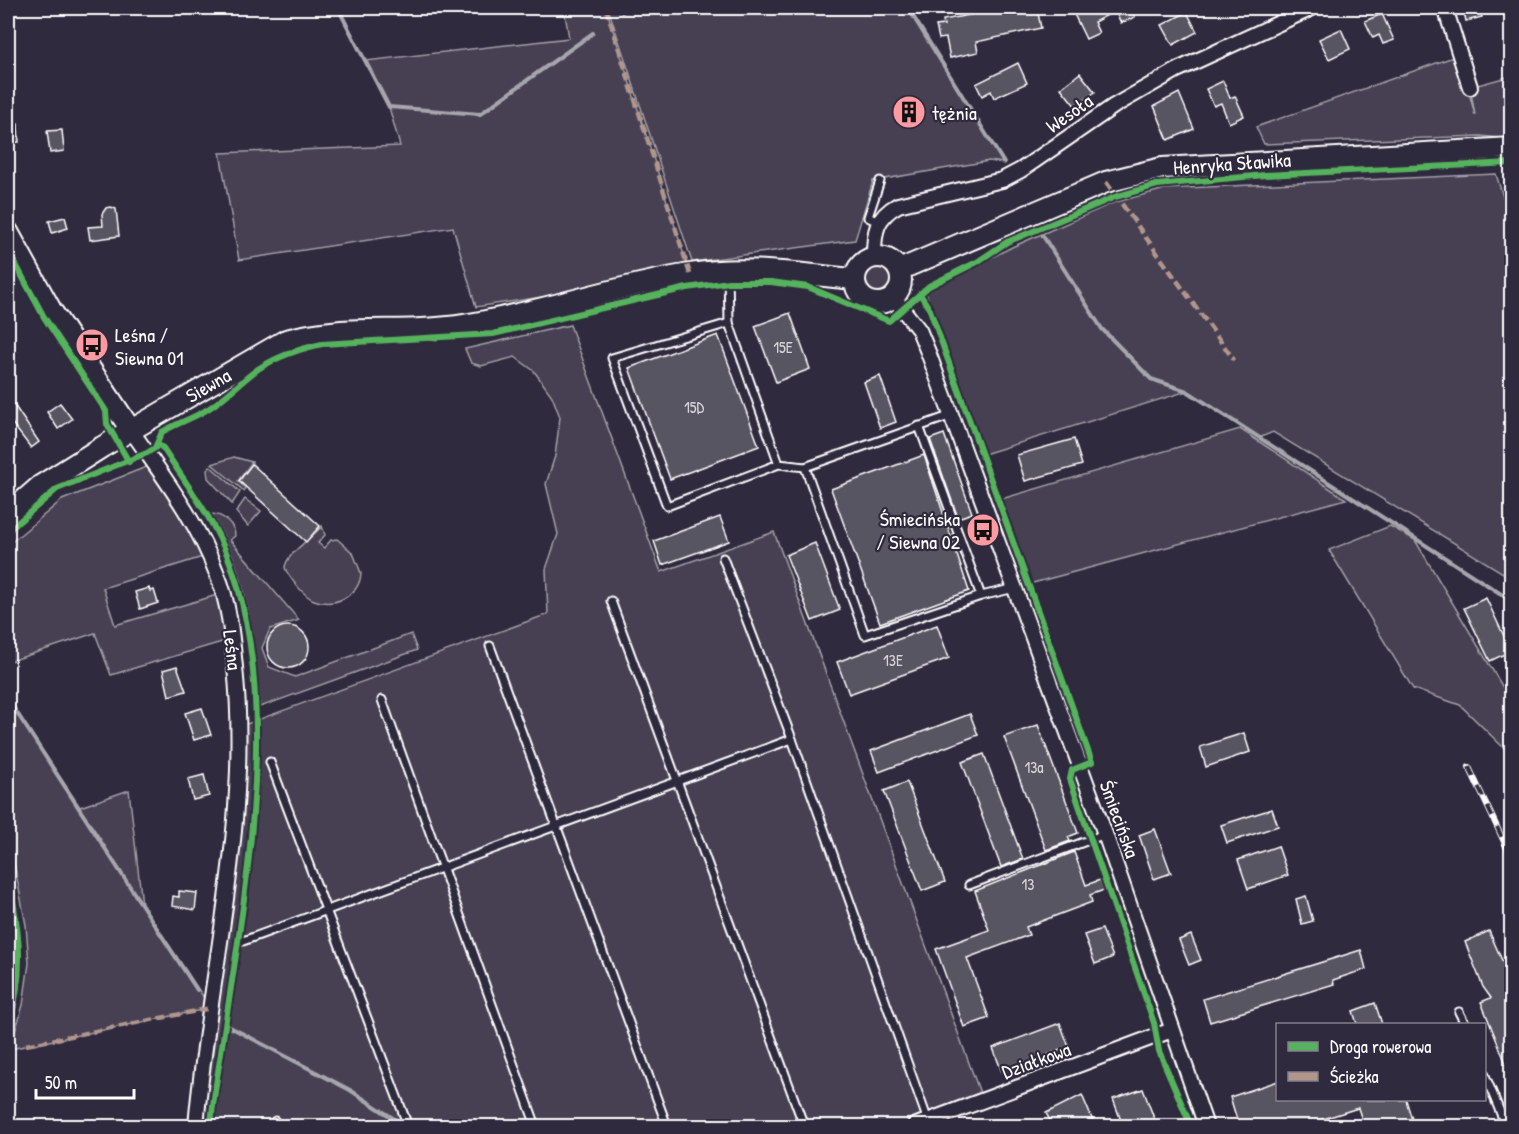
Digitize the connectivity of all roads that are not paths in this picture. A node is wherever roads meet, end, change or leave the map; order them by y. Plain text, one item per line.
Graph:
1 (1311, 8) edge
2 (1445, 8) edge
3 (1470, 87) dead end
4 (1512, 148) edge
5 (880, 181) dead end
6 (878, 222) junction
7 (9, 237) edge
8 (874, 256) junction
9 (728, 270) junction
10 (899, 270) junction
11 (854, 279) junction
12 (893, 297) junction
13 (729, 322) junction
14 (952, 415) junction
15 (919, 426) junction
16 (131, 430) junction
17 (779, 464) junction
18 (805, 467) junction
19 (8, 514) edge
20 (723, 558) dead end
21 (1015, 588) junction
22 (981, 596) junction
23 (611, 600) dead end
24 (490, 646) dead end
25 (382, 700) dead end
26 (792, 739) junction
27 (270, 762) dead end
28 (678, 780) junction
29 (556, 825) junction
30 (1105, 834) junction
31 (442, 866) junction
32 (969, 885) dead end
33 (326, 912) junction
34 (243, 941) dead end
35 (8, 945) edge
36 (8, 962) edge
37 (1459, 1012) dead end
38 (1464, 1023) edge
39 (1172, 1030) junction
40 (1486, 1076) edge
41 (928, 1121) junction
42 (196, 1126) edge
43 (408, 1126) edge
44 (536, 1126) edge
45 (667, 1126) edge
46 (804, 1126) edge
47 (914, 1126) edge
48 (1206, 1126) edge
49 (1506, 1126) edge

1 - 6 street, Wesoła
2 - 3 street
4 - 10 main road, Henryka Sławika
5 - 6 lane
6 - 8 street
7 - 16 main road, Leśna
8 - 10 main road
8 - 11 main road
9 - 11 main road, Siewna
9 - 13 lane
9 - 16 main road, Siewna
10 - 12 main road
11 - 12 main road
12 - 14 street, Śmiecińska
13 - 17 lane
13 - 17 lane
14 - 15 lane
14 - 21 street, Śmiecińska
15 - 18 lane
15 - 22 lane
16 - 19 main road, Siewna
16 - 42 street, Leśna
17 - 18 lane
18 - 22 lane
20 - 26 lane
21 - 22 lane
21 - 30 street, Śmiecińska
23 - 28 lane
24 - 29 lane
25 - 31 lane
26 - 28 lane
26 - 41 lane
27 - 33 lane
28 - 29 lane
28 - 46 lane
29 - 31 lane
29 - 45 lane
30 - 32 lane
30 - 39 street, Śmiecińska
31 - 33 lane
31 - 44 lane
33 - 34 lane
33 - 43 lane
35 - 36 main road
37 - 38 lane
39 - 41 street, Działkowa
39 - 48 street, Śmiecińska
40 - 49 lane
41 - 47 street, Działkowa

